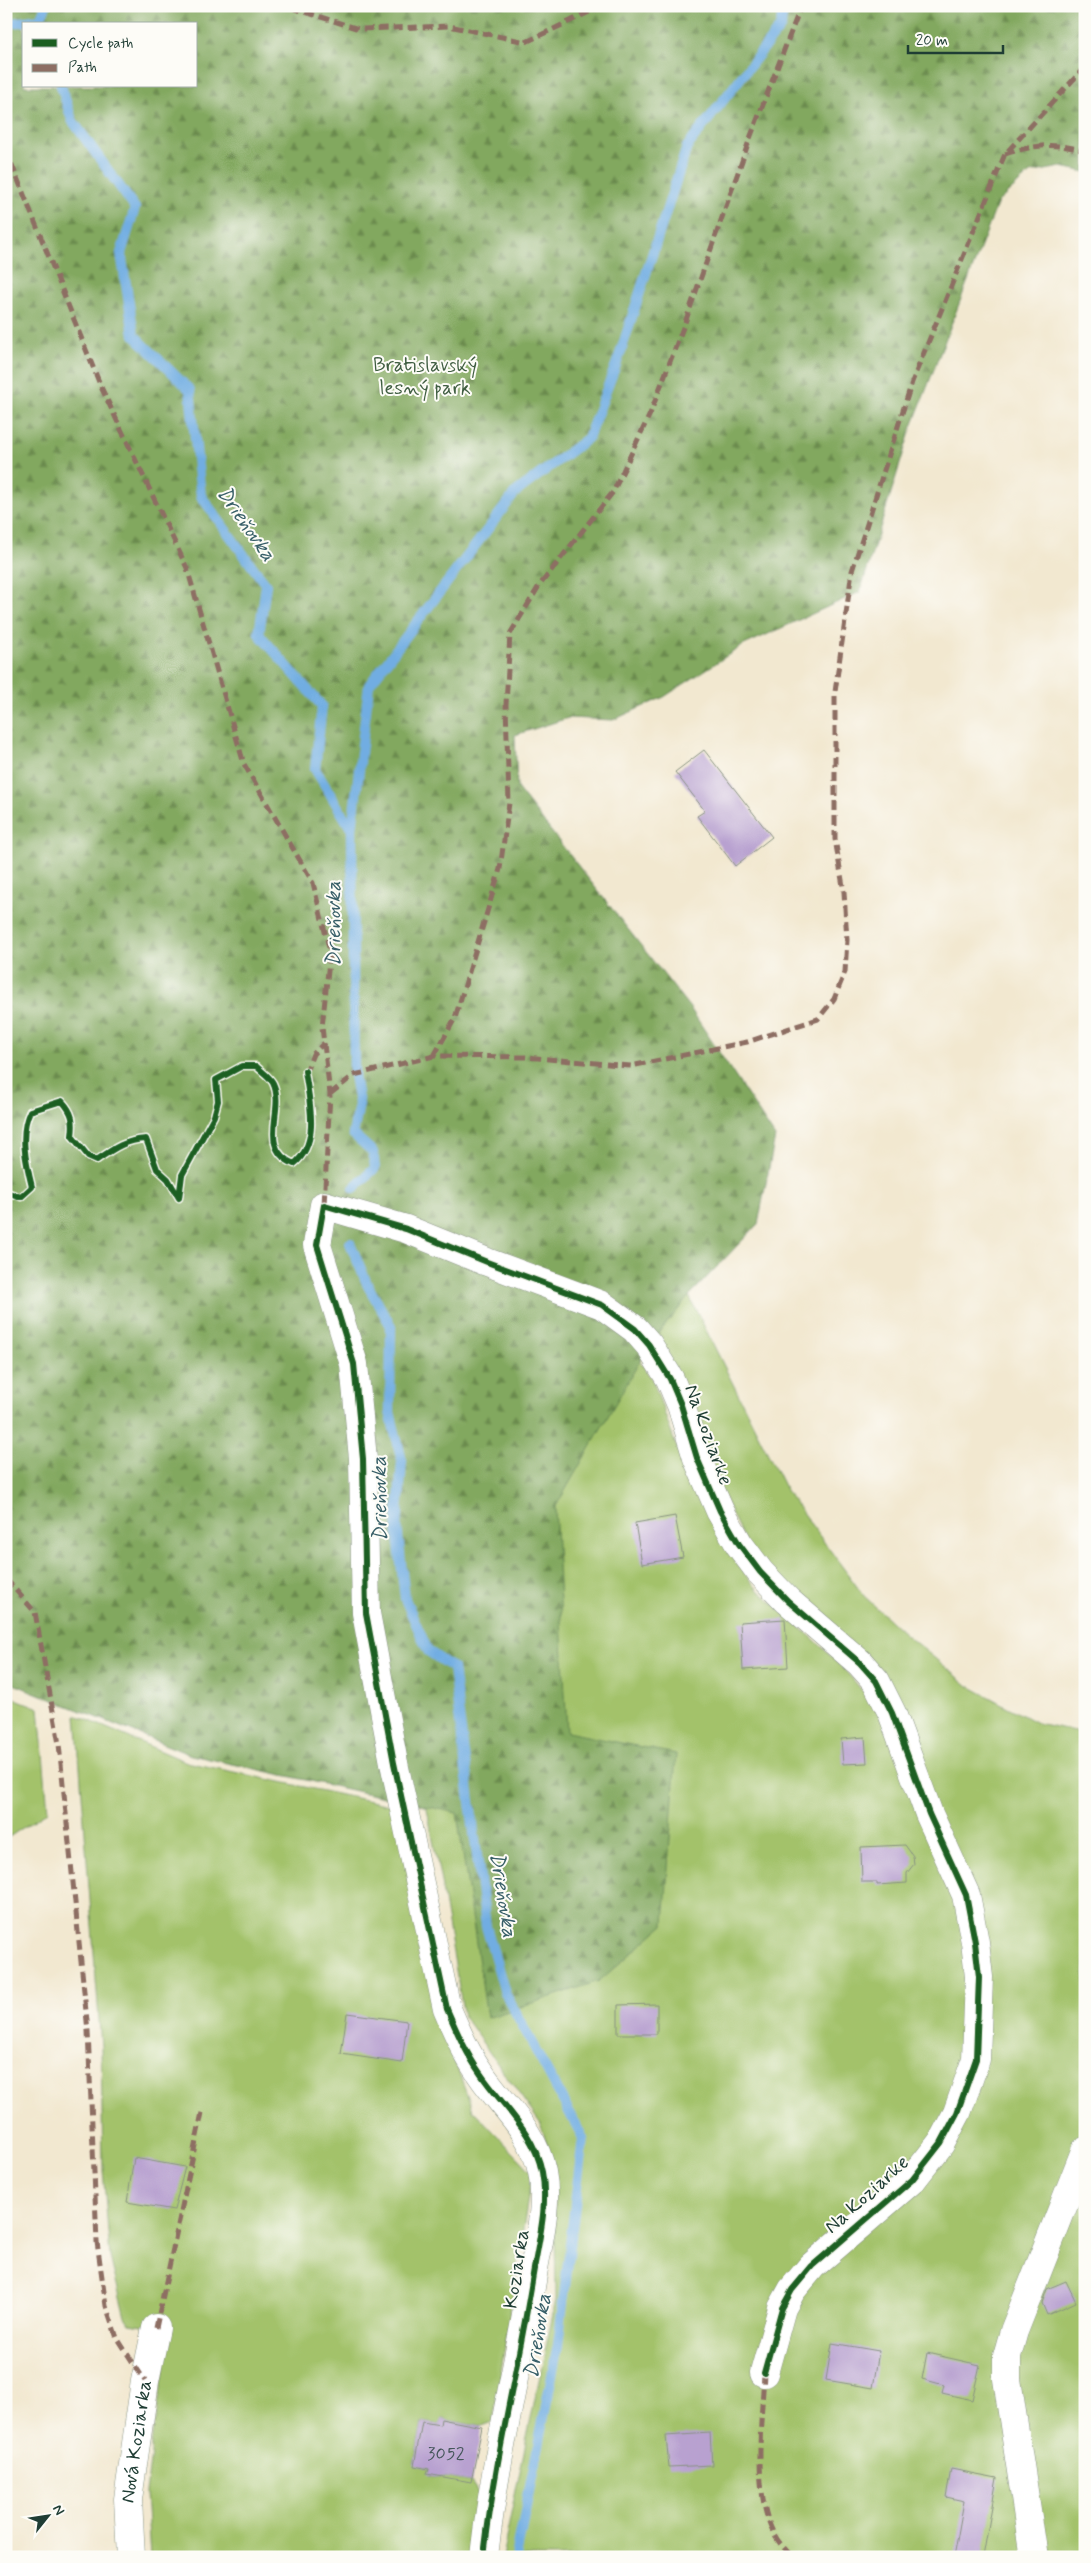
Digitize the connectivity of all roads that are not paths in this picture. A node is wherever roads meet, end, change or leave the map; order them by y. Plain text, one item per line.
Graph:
1 (324, 1205) joint
2 (1085, 2151) edge
3 (156, 2328) dead end
4 (764, 2373) dead end
5 (131, 2557) edge
6 (484, 2557) edge
7 (1034, 2557) edge

1 - 4 street, Na Koziarke
1 - 6 street, Koziarka
2 - 7 street
3 - 5 street, Nová Koziarka

